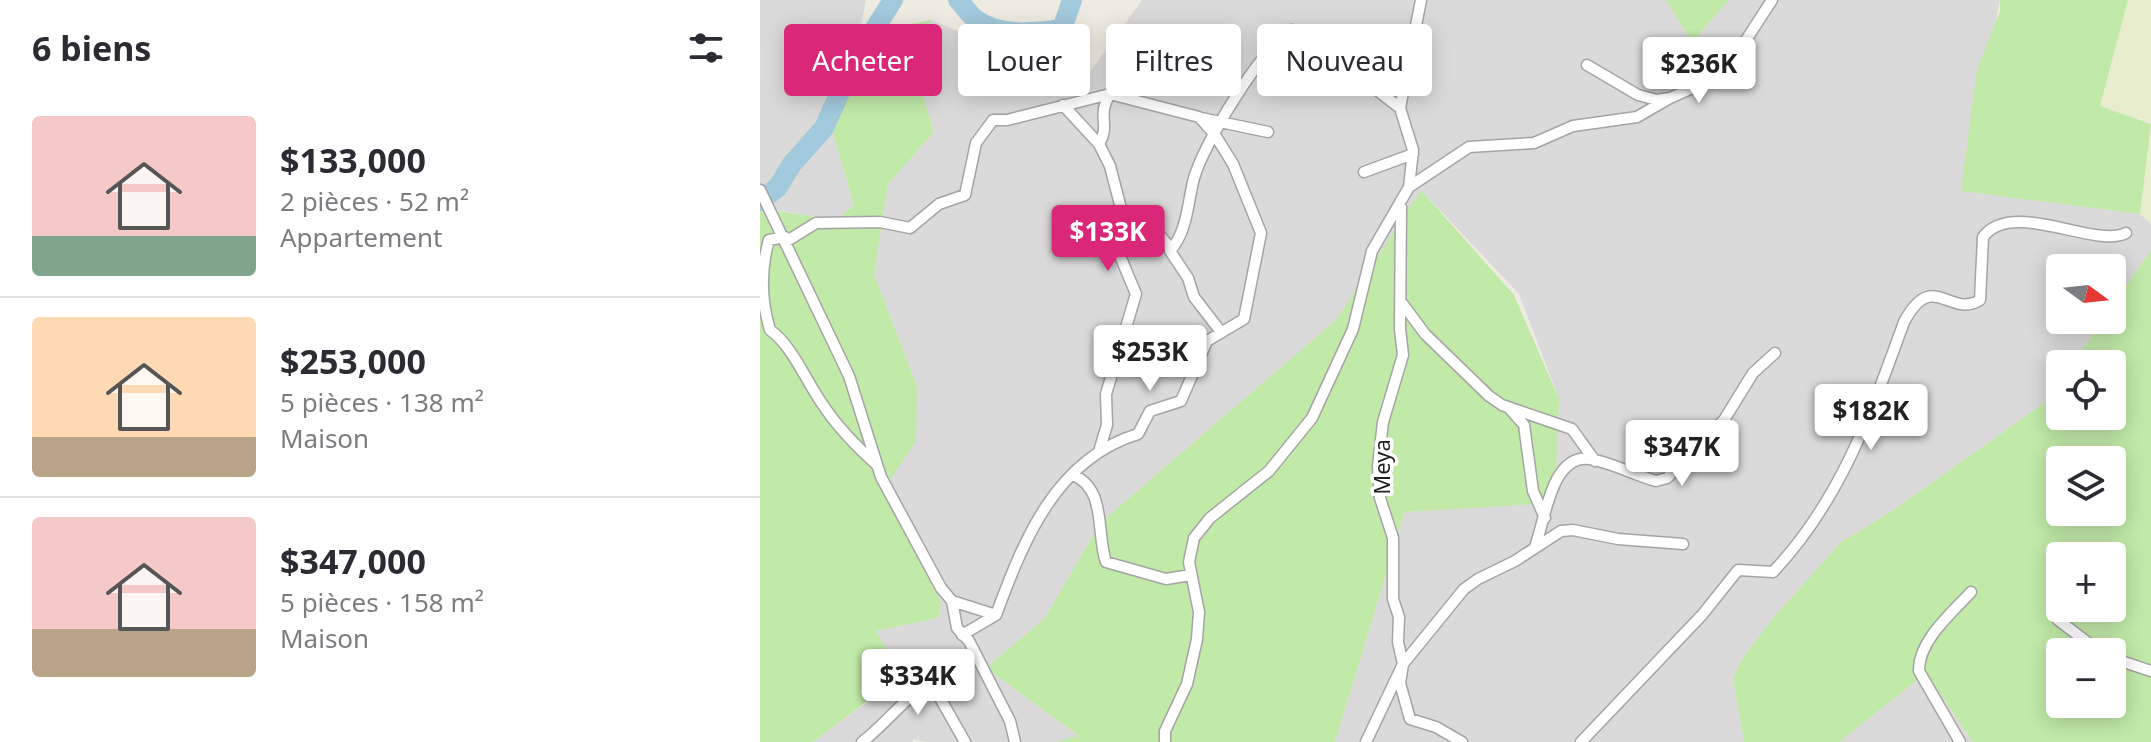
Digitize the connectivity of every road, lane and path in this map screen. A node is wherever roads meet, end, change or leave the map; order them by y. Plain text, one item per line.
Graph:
1 (1421, 0) edge
2 (1772, 0) edge
3 (1587, 65) dead end
4 (1106, 95) edge
5 (1109, 96) edge
6 (1118, 96) edge
7 (1670, 98) junction
8 (1063, 105) junction
9 (1400, 108) junction
10 (1199, 117) junction
11 (1224, 122) junction
12 (1268, 132) dead end
13 (1215, 135) junction
14 (1099, 144) junction
15 (1413, 154) junction
16 (1364, 172) dead end
17 (1409, 187) junction
18 (762, 195) edge
19 (1401, 203) junction
20 (1122, 213) junction
21 (2126, 233) dead end
22 (786, 239) junction
23 (1171, 249) junction
24 (1401, 301) junction
25 (1221, 332) junction
26 (1775, 353) dead end
27 (1508, 407) junction
28 (1100, 448) junction
29 (1595, 461) junction
30 (877, 465) junction
31 (1073, 475) junction
32 (1545, 518) junction
33 (1683, 544) dead end
34 (1534, 549) junction
35 (1191, 575) junction
36 (1971, 592) dead end
37 (952, 601) junction
38 (996, 615) junction
39 (2059, 622) edge
40 (962, 635) junction
41 (2079, 638) edge
42 (2126, 663) edge
43 (1403, 664) junction
44 (2151, 671) edge
45 (862, 742) edge
46 (965, 742) edge
47 (1015, 742) edge
48 (1165, 742) edge
49 (1366, 742) edge
50 (1462, 742) edge
51 (1581, 742) edge
52 (1960, 742) edge

1 - 9 street
2 - 7 street
3 - 7 street
4 - 8 street
5 - 14 street
6 - 10 street
7 - 17 street
8 - 14 street
8 - 22 street
9 - 11 street
9 - 15 street
10 - 11 street
10 - 13 street
11 - 12 street
11 - 13 street
13 - 23 street
13 - 25 street
14 - 20 street
15 - 16 street
15 - 17 street
17 - 19 street
18 - 22 street
19 - 24 street, Meya
19 - 35 street
20 - 23 street
20 - 28 street
21 - 51 street
22 - 30 street
22 - 30 street
23 - 25 street
24 - 27 street
24 - 43 street, Meya
25 - 28 street
26 - 29 street
27 - 29 street
27 - 32 street
28 - 31 street
29 - 32 street
30 - 37 street
31 - 35 street
31 - 38 street
32 - 34 street
33 - 34 street
34 - 43 street
35 - 48 street
36 - 52 street
37 - 38 street
37 - 40 street
38 - 40 street
39 - 41 street
40 - 47 street
42 - 44 street
43 - 49 street
43 - 50 street, Meya
45 - 46 street

